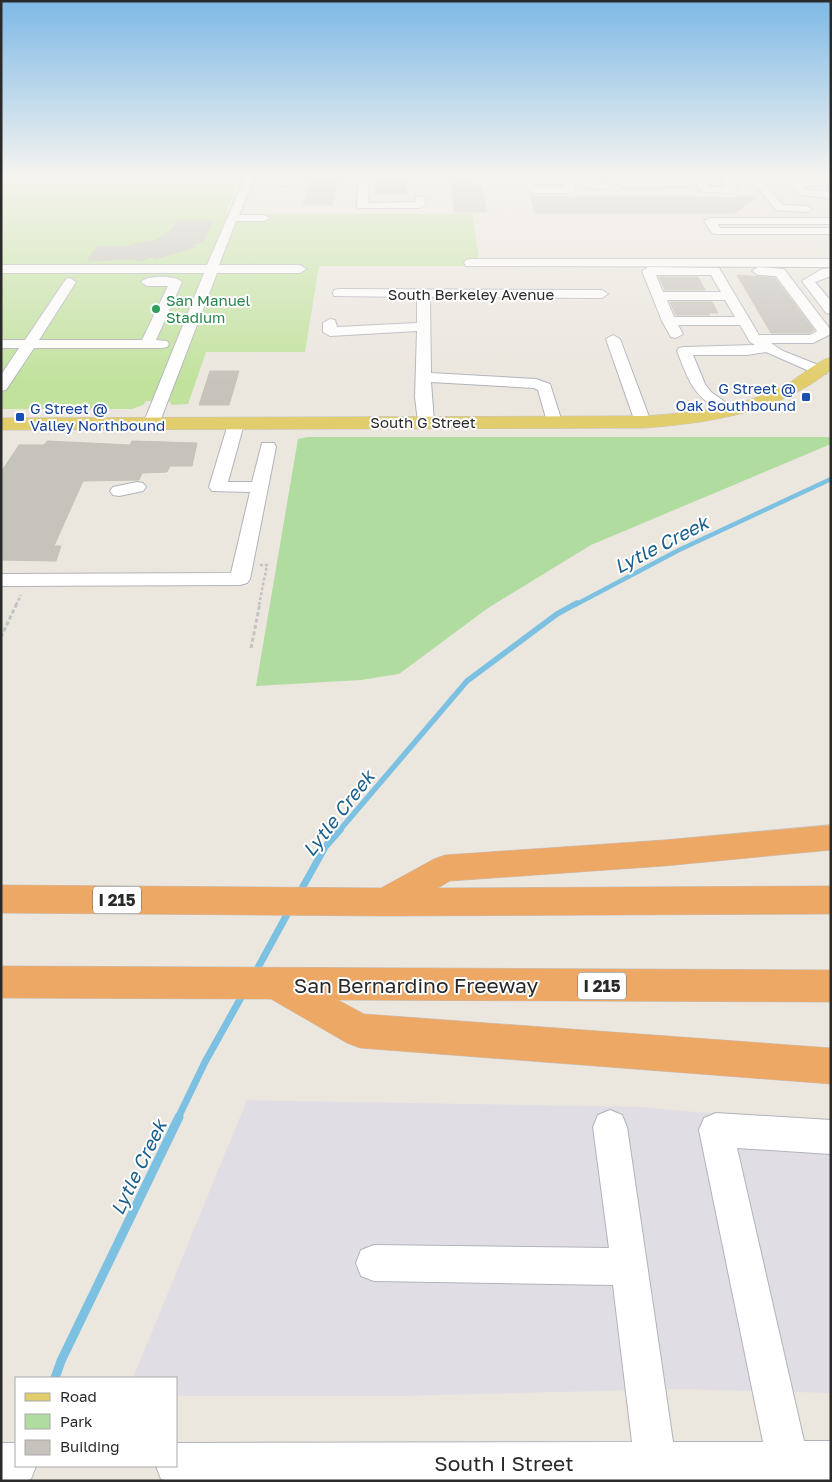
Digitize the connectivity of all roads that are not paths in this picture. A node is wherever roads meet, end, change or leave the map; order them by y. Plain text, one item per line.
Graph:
1 (222, 244) edge
2 (724, 244) edge
3 (816, 244) edge
4 (810, 248) dead end
5 (778, 252) junction
6 (470, 263) dead end
7 (828, 266) edge
8 (213, 268) junction
9 (1, 269) edge
10 (300, 269) dead end
11 (715, 270) junction
12 (50, 282) dead end
13 (138, 282) dead end
14 (176, 282) junction
15 (208, 282) junction
16 (339, 293) dead end
17 (424, 293) junction
18 (728, 293) junction
19 (602, 294) dead end
20 (658, 296) junction
21 (831, 310) edge
22 (669, 321) junction
23 (744, 321) junction
24 (330, 323) dead end
25 (423, 327) junction
26 (613, 339) dead end
27 (761, 343) junction
28 (1, 344) edge
29 (31, 344) junction
30 (147, 344) junction
31 (183, 344) junction
32 (684, 352) junction
33 (826, 366) edge
34 (424, 377) junction
35 (1, 387) edge
36 (730, 411) junction
37 (426, 422) junction
38 (554, 422) junction
39 (643, 422) junction
40 (1, 424) edge
41 (151, 424) junction
42 (236, 424) junction
43 (268, 447) dead end
44 (137, 487) dead end
45 (260, 487) junction
46 (119, 490) dead end
47 (1, 580) edge
48 (831, 837) edge
49 (1, 899) edge
50 (831, 900) edge
51 (386, 902) junction
52 (1, 982) edge
53 (276, 984) junction
54 (831, 986) edge
55 (831, 1066) edge
56 (610, 1127) dead end
57 (831, 1136) edge
58 (374, 1264) dead end
59 (629, 1267) junction
60 (788, 1463) junction
61 (1, 1464) edge
62 (15, 1464) edge
63 (178, 1464) edge
64 (830, 1465) edge
65 (339, 1472) edge
66 (656, 1472) edge
67 (729, 1472) edge
68 (244, 1473) edge

1 - 8 street
2 - 5 street
3 - 5 street
4 - 7 street
5 - 6 street
5 - 7 street
7 - 21 street
8 - 9 street
8 - 10 street
8 - 15 street
11 - 18 street
11 - 20 street
11 - 27 street
12 - 29 street
13 - 14 street
14 - 15 street
14 - 30 street
15 - 31 street
16 - 17 street, South Berkeley Avenue
17 - 19 street, South Berkeley Avenue
17 - 25 street
18 - 20 street
18 - 23 street
20 - 22 street
22 - 23 street
22 - 32 street
23 - 27 street
24 - 25 street
25 - 34 street
26 - 39 street
27 - 32 street
27 - 33 street
28 - 29 street
29 - 30 street
29 - 35 street
30 - 31 street
31 - 41 street
32 - 36 street
33 - 36 main road, South G Street
34 - 37 street
34 - 38 street
36 - 39 main road, South G Street
37 - 38 main road, South G Street
37 - 42 main road, South G Street
38 - 39 main road, South G Street
40 - 41 main road, South G Street
41 - 42 main road, South G Street
42 - 45 street
43 - 45 street
44 - 46 street
45 - 47 street
48 - 51 highway
49 - 51 highway, I 215
50 - 51 highway, I 215
52 - 53 highway, San Bernardino Freeway / I 215
53 - 54 highway, San Bernardino Freeway / I 215
53 - 55 highway
56 - 59 street
57 - 60 street
58 - 59 street
59 - 66 street
60 - 64 street, South I Street
60 - 67 street, South I Street
61 - 62 street
63 - 68 street, South I Street
65 - 66 street, South I Street
65 - 68 street, South I Street
66 - 67 street, South I Street

